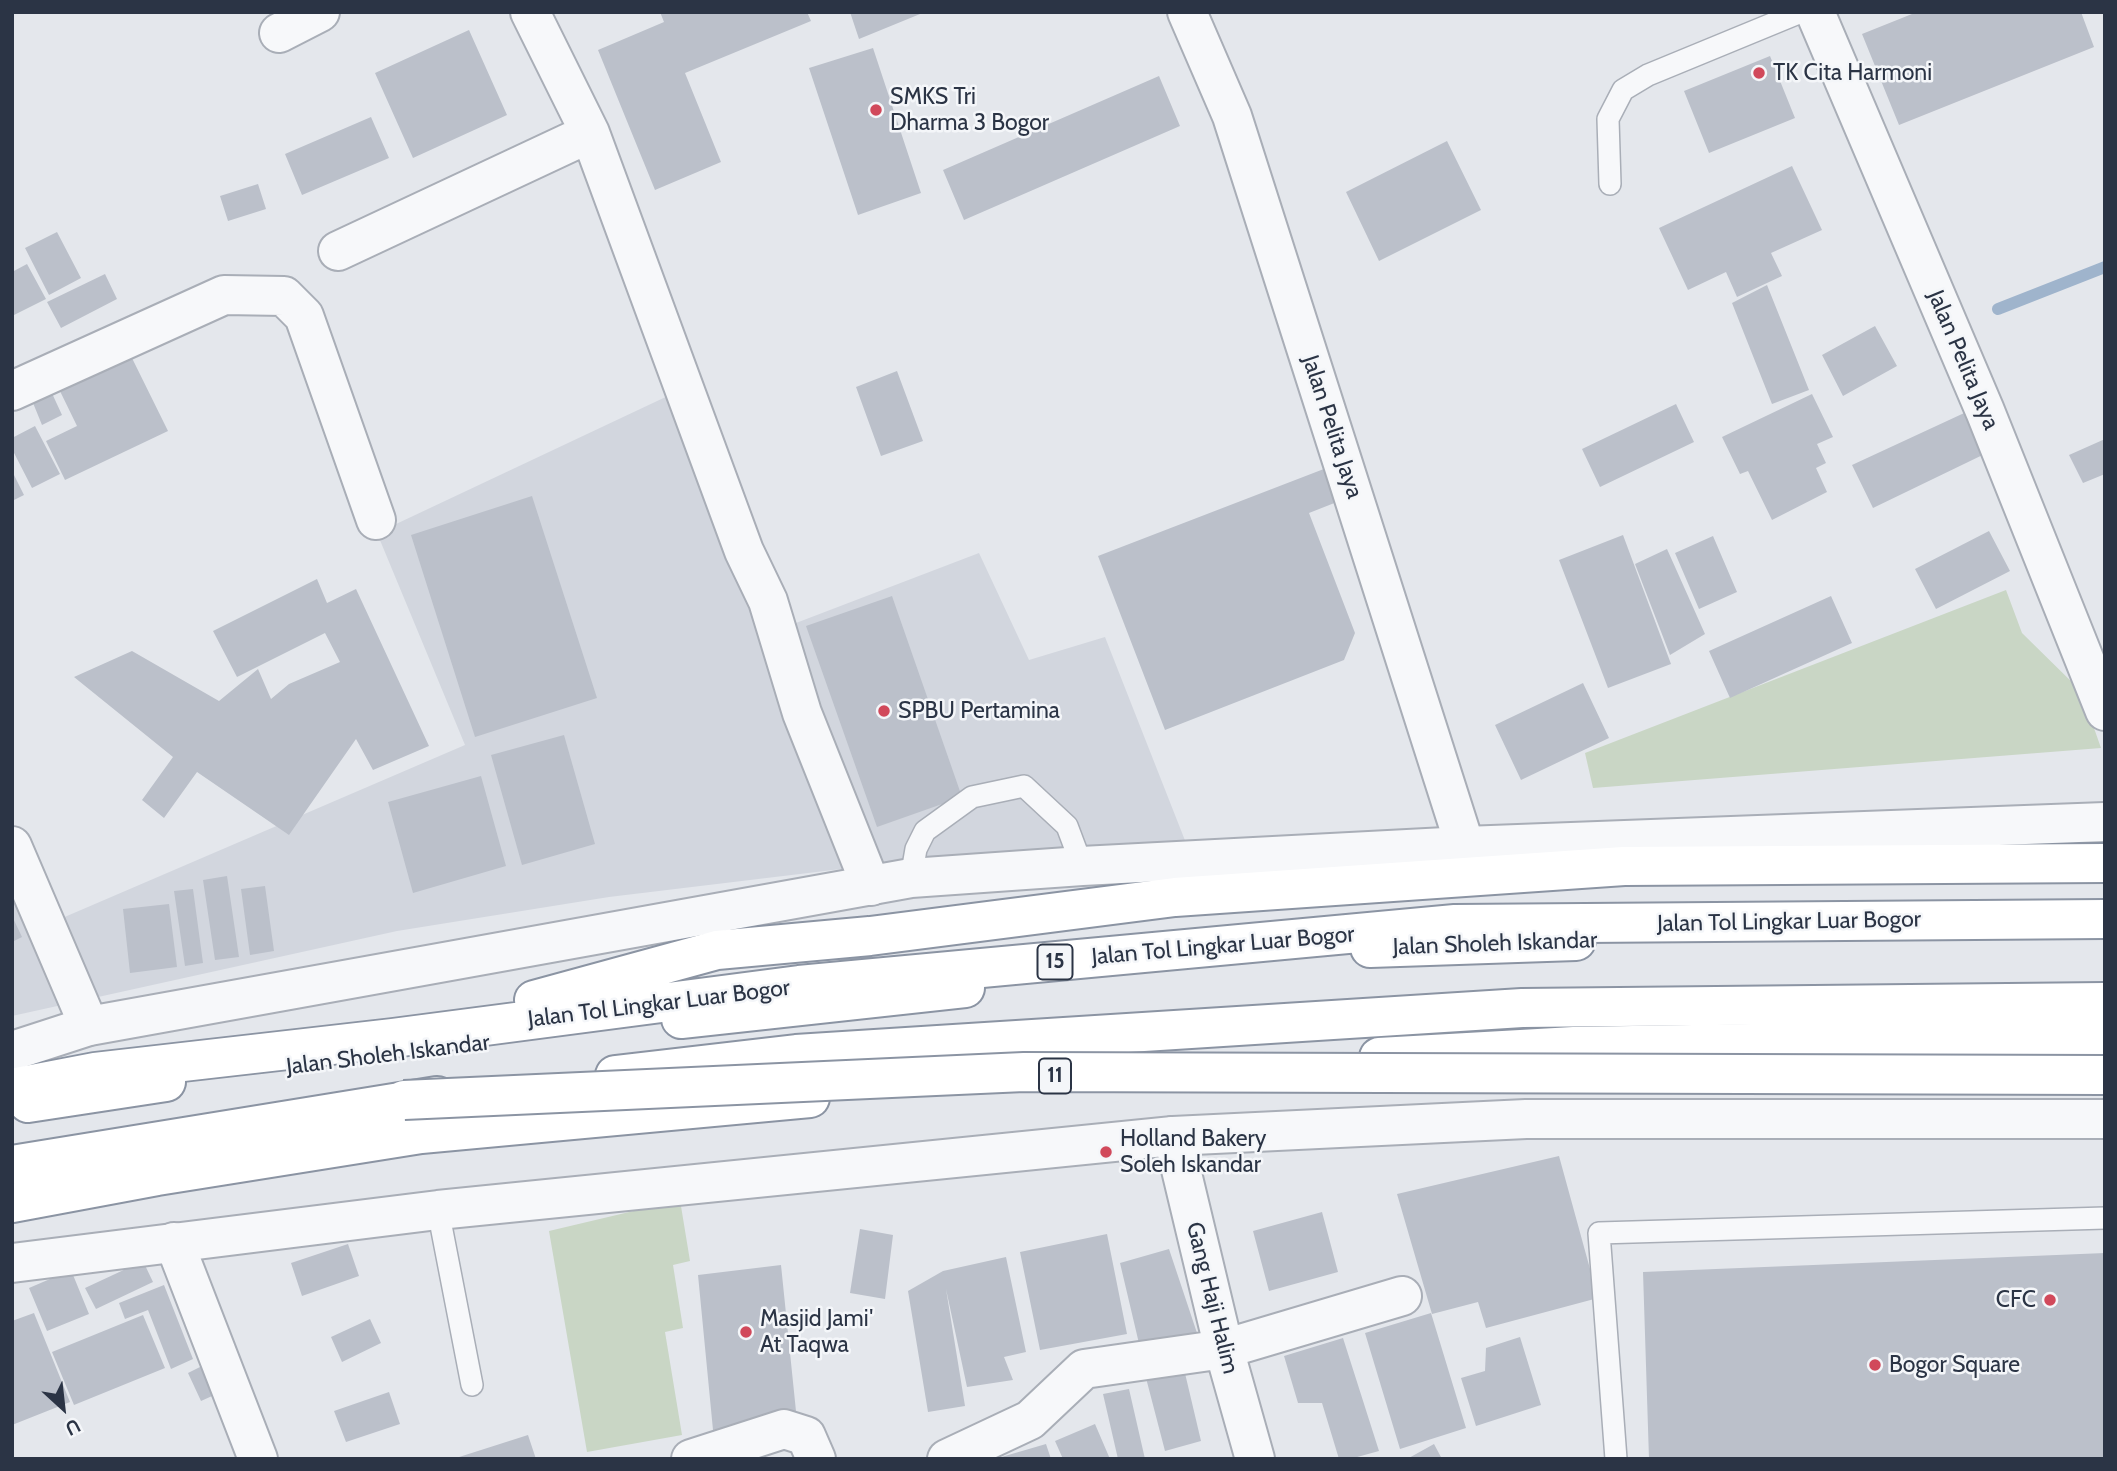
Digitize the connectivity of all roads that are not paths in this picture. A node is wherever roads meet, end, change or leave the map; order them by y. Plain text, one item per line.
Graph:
1 (320, 12) edge
2 (530, 12) edge
3 (1187, 12) edge
4 (1801, 12) edge
5 (1815, 12) edge
6 (279, 33) dead end
7 (590, 133) junction
8 (1610, 184) dead end
9 (338, 251) dead end
10 (12, 391) edge
11 (376, 520) dead end
12 (2105, 711) edge
13 (2105, 822) edge
14 (12, 846) edge
15 (1465, 846) junction
16 (2105, 863) edge
17 (1082, 866) junction
18 (911, 878) junction
19 (871, 886) junction
20 (2105, 919) edge
21 (2105, 931) edge
22 (2105, 1002) edge
23 (89, 1026) junction
24 (2105, 1037) edge
25 (393, 1038) junction
26 (12, 1051) edge
27 (2105, 1075) edge
28 (12, 1088) edge
29 (404, 1100) junction
30 (12, 1105) edge
31 (2105, 1119) edge
32 (1173, 1136) junction
33 (12, 1165) edge
34 (12, 1203) edge
35 (438, 1210) junction
36 (2105, 1218) edge
37 (174, 1241) junction
38 (12, 1263) edge
39 (1402, 1296) dead end
40 (1224, 1349) junction
41 (472, 1385) dead end
42 (258, 1459) edge
43 (691, 1459) edge
44 (816, 1459) edge
45 (947, 1459) edge
46 (1255, 1459) edge
47 (1616, 1459) edge

1 - 6 street
2 - 7 street
3 - 15 street, Jalan Pelita Jaya
4 - 8 lane
5 - 12 street, Jalan Pelita Jaya
7 - 9 street
7 - 19 street
10 - 11 street
13 - 15 street
14 - 23 street
15 - 17 street
16 - 25 highway
17 - 18 street
17 - 18 lane
18 - 19 street
19 - 23 street
20 - 25 highway, Jalan Tol Lingkar Luar Bogor / 15
21 - 30 highway, Jalan Sholeh Iskandar
22 - 29 highway, bridge
23 - 26 street
24 - 34 highway, 11
25 - 28 highway, Jalan Tol Lingkar Luar Bogor / 15
27 - 29 highway, bridge
29 - 33 highway
31 - 32 street
32 - 35 street
32 - 40 street, Gang Haji Halim
35 - 37 street
35 - 41 lane
36 - 47 lane
37 - 38 street
37 - 42 street
39 - 40 street
40 - 45 street
40 - 46 street, Gang Haji Halim
43 - 44 street

